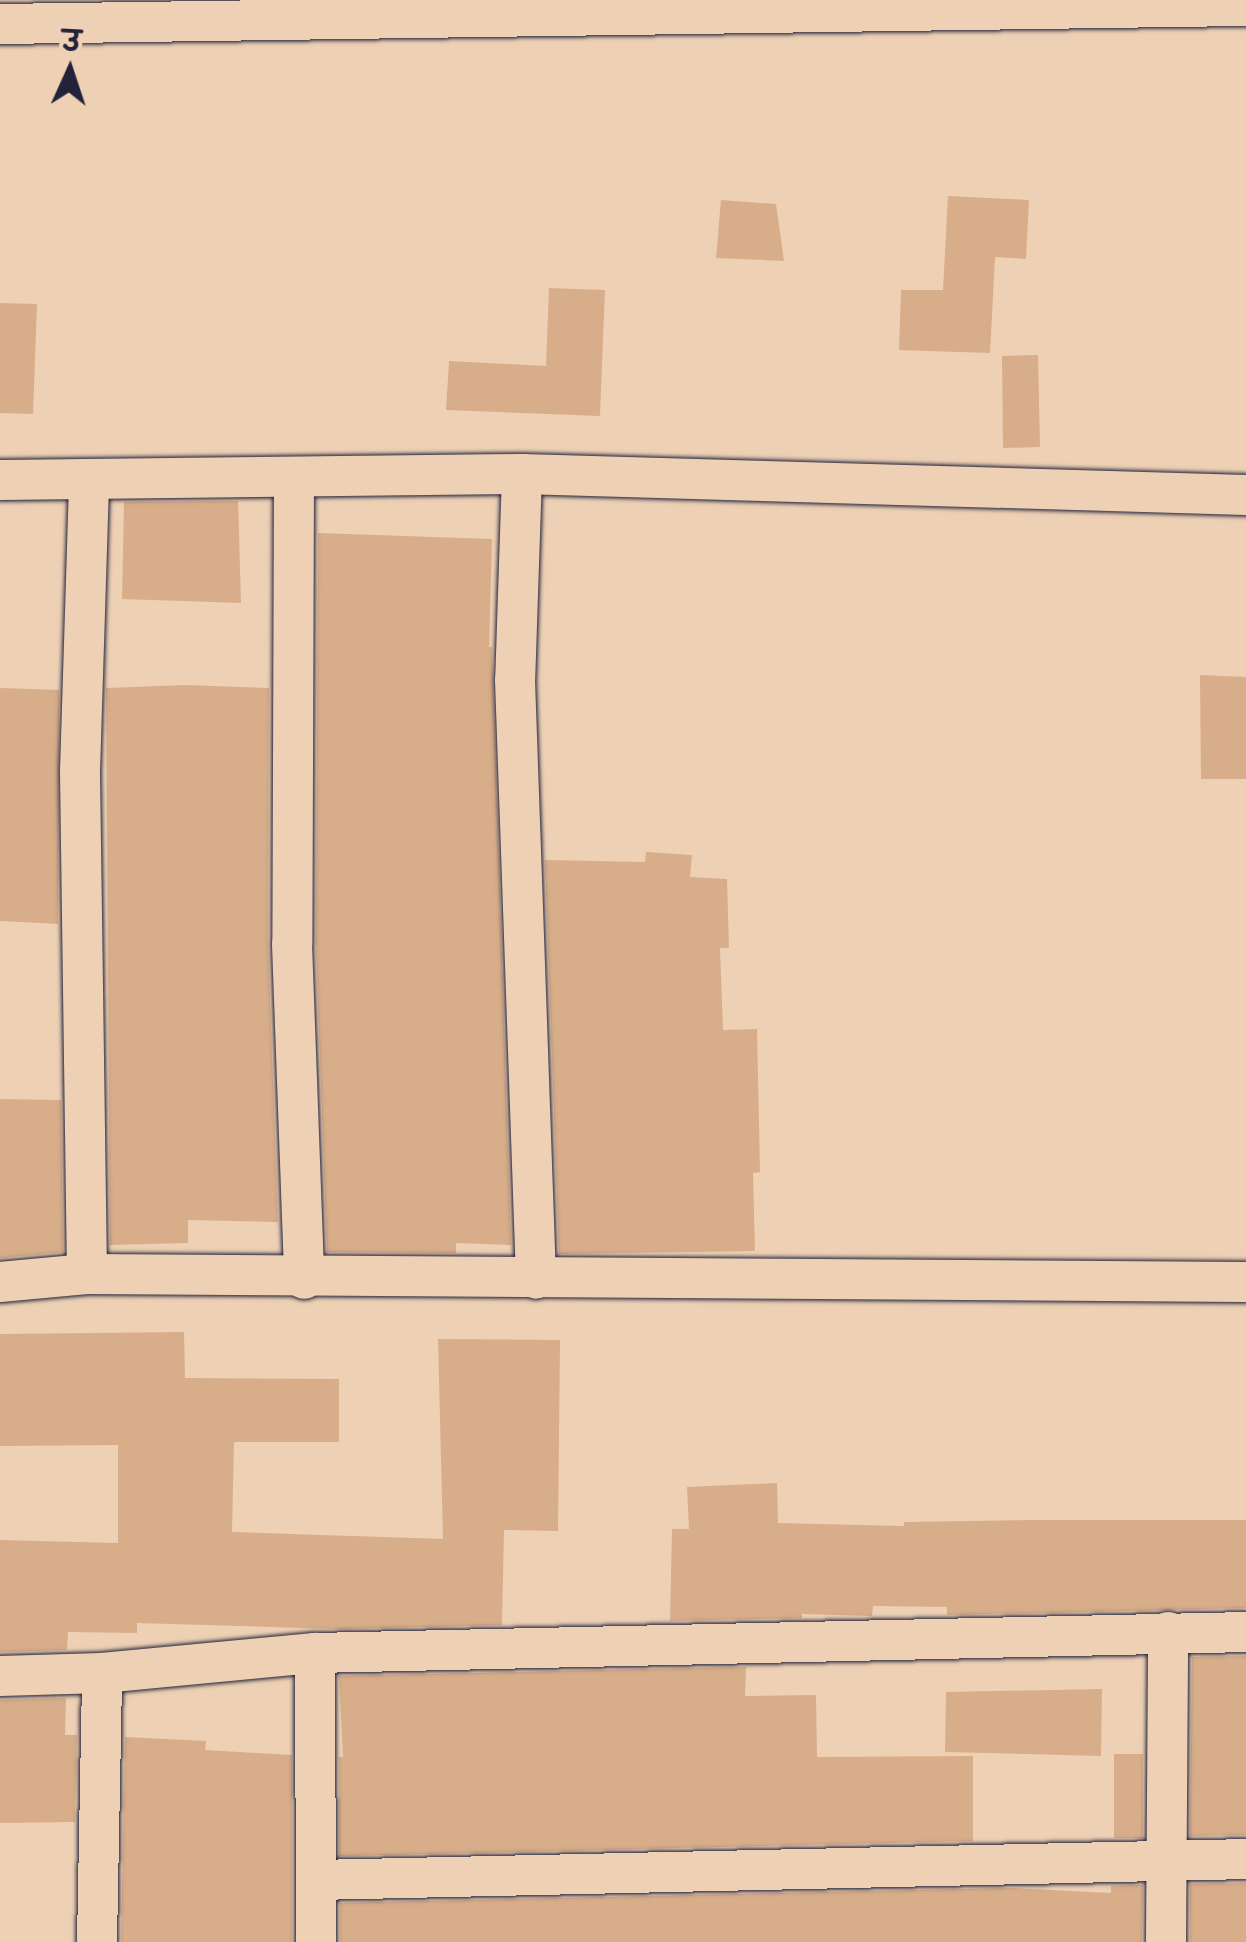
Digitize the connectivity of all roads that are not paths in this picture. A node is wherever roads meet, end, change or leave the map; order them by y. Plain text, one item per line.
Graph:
1 (1246, 6) edge
2 (0, 24) edge
3 (522, 474) junction
4 (294, 478) junction
5 (0, 480) edge
6 (90, 480) junction
7 (1246, 494) edge
8 (87, 1274) junction
9 (304, 1279) junction
10 (536, 1279) junction
11 (0, 1282) edge
12 (1246, 1282) edge
13 (1168, 1632) junction
14 (1246, 1632) edge
15 (315, 1653) junction
16 (102, 1673) junction
17 (0, 1676) edge
18 (1246, 1859) edge
19 (1167, 1861) junction
20 (316, 1880) junction
21 (97, 1942) edge
22 (316, 1942) edge
23 (1166, 1942) edge

1 - 2 street
3 - 4 street
3 - 7 street
3 - 10 street
4 - 6 street
4 - 9 street
5 - 6 street
6 - 8 street
8 - 9 street
8 - 11 street
9 - 10 street
10 - 12 street
13 - 14 street
13 - 15 street
13 - 19 street
15 - 16 street
15 - 20 street
16 - 17 street
16 - 21 street
18 - 19 street
19 - 20 street
19 - 23 street
20 - 22 street

